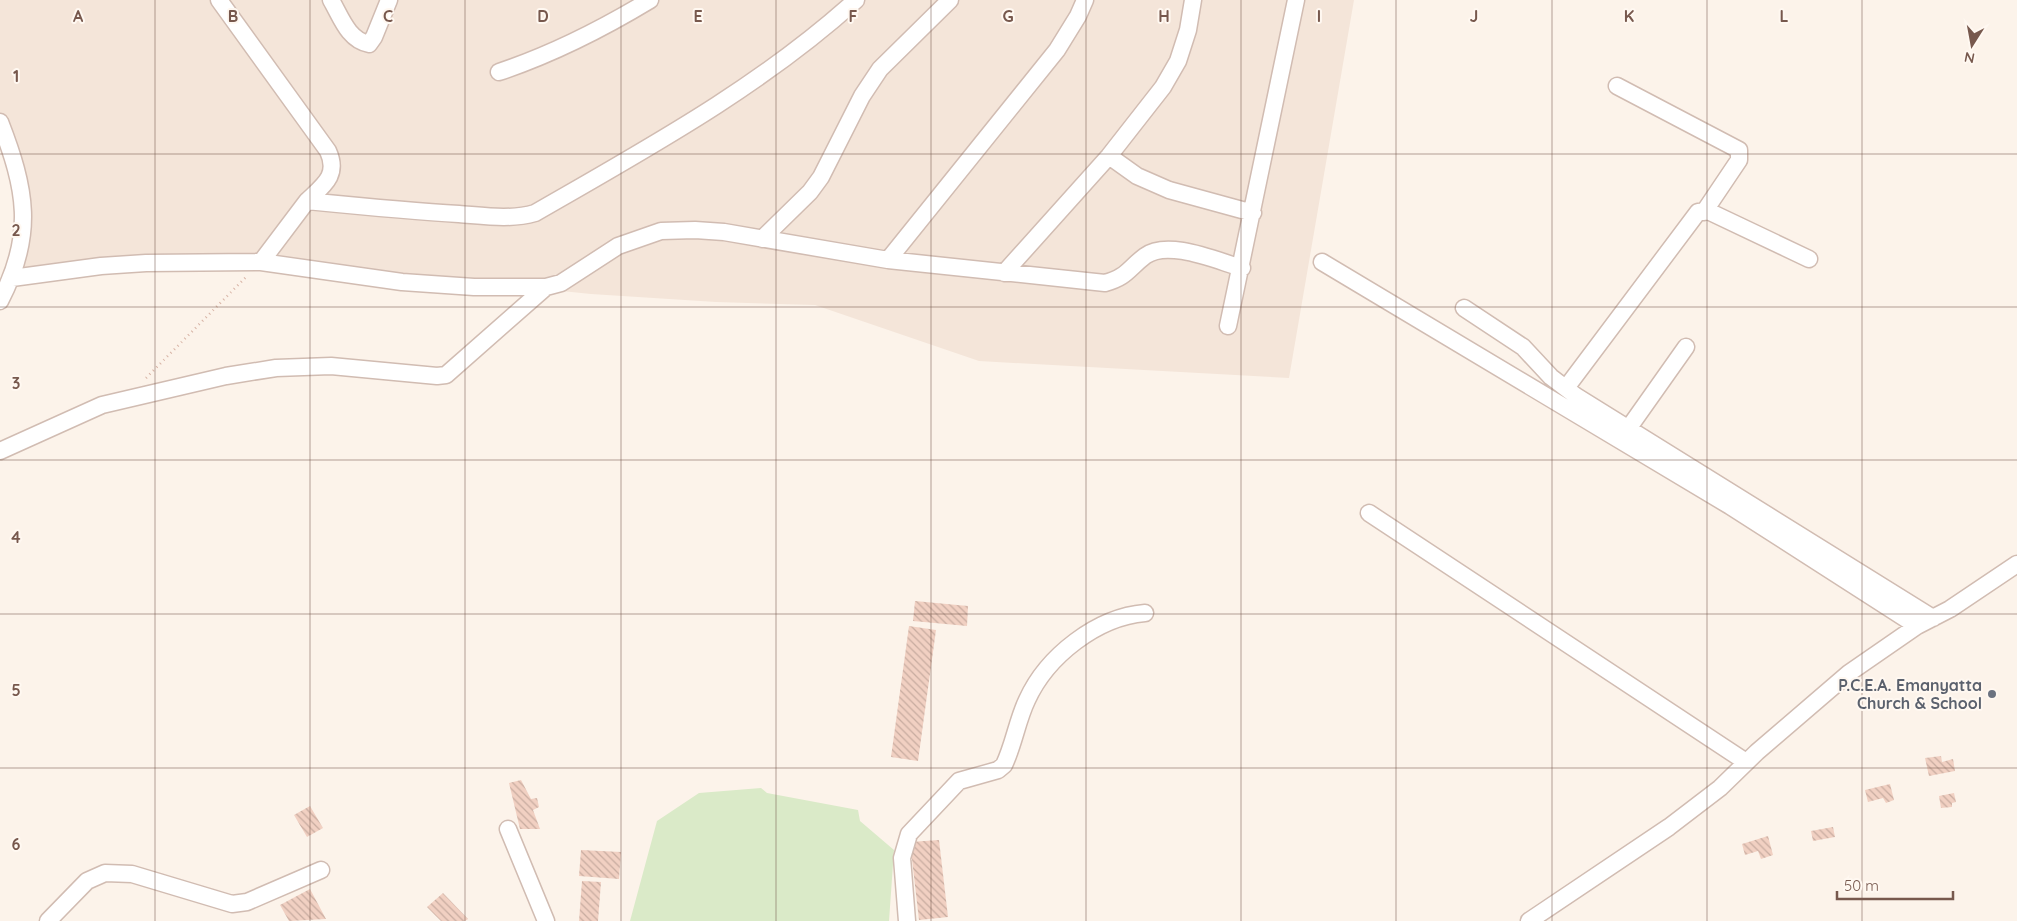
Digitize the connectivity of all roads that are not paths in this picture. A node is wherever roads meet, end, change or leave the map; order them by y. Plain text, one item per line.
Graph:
1 (219, 0) edge
2 (331, 0) edge
3 (388, 0) edge
4 (650, 0) edge
5 (856, 0) edge
6 (950, 0) edge
7 (1085, 0) edge
8 (1192, 0) edge
9 (1296, 0) edge
10 (500, 72) dead end
11 (1617, 86) dead end
12 (1, 130) edge
13 (1109, 156) junction
14 (307, 201) junction
15 (1704, 212) junction
16 (1253, 213) junction
17 (762, 239) junction
18 (1809, 259) dead end
19 (888, 260) junction
20 (262, 262) junction
21 (1322, 262) dead end
22 (1242, 268) junction
23 (1004, 273) junction
24 (12, 278) junction
25 (546, 287) junction
26 (0, 301) edge
27 (1464, 308) dead end
28 (1228, 326) dead end
29 (1686, 346) dead end
30 (1566, 388) junction
31 (1628, 429) junction
32 (0, 451) edge
33 (1369, 513) dead end
34 (2017, 564) edge
35 (1146, 614) dead end
36 (1933, 618) junction
37 (1917, 626) junction
38 (1746, 762) junction
39 (508, 829) dead end
40 (321, 870) dead end
41 (48, 921) edge
42 (546, 921) edge
43 (907, 921) edge
44 (1529, 921) edge

1 - 14 street
2 - 3 street
4 - 10 street
5 - 14 street
6 - 17 street
7 - 19 street
8 - 13 street
9 - 16 street
11 - 15 street
12 - 24 street
13 - 16 street
13 - 23 street
14 - 20 street
15 - 18 street
15 - 30 street
16 - 22 street
17 - 19 street
17 - 25 street
19 - 23 street
20 - 24 street
20 - 25 street
21 - 37 street
22 - 23 street
22 - 28 street
24 - 26 street
25 - 32 street
27 - 30 street
29 - 31 street
30 - 31 street
31 - 36 street
33 - 38 street
34 - 36 street
35 - 43 street
36 - 37 street
37 - 38 street
38 - 44 street
39 - 42 street
40 - 41 street

